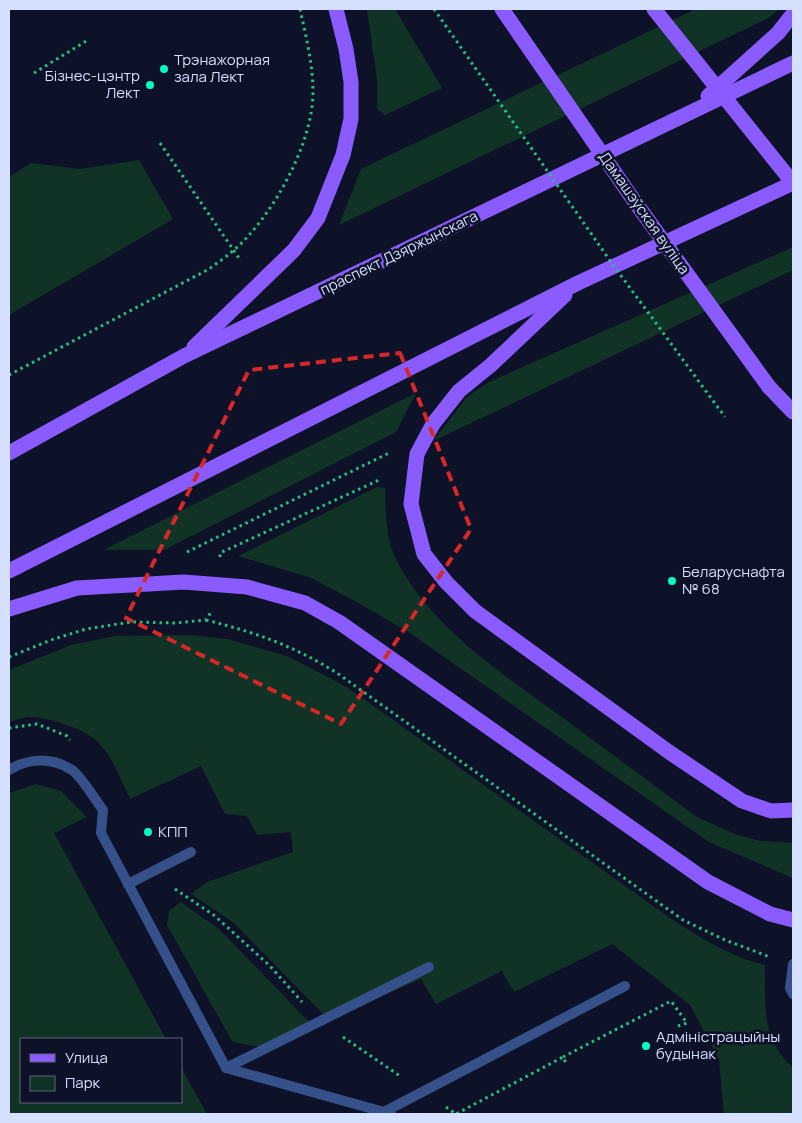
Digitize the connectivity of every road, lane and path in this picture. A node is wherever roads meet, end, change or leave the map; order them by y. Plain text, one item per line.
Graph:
1 (300, 9) edge
2 (336, 9) edge
3 (434, 9) edge
4 (502, 9) edge
5 (654, 9) edge
6 (793, 14) edge
7 (88, 40) dead end
8 (793, 63) edge
9 (34, 73) dead end
10 (686, 115) junction
11 (160, 143) dead end
12 (793, 183) edge
13 (234, 250) junction
14 (246, 268) dead end
15 (578, 283) junction
16 (184, 356) junction
17 (9, 375) edge
18 (793, 412) edge
19 (725, 417) dead end
20 (391, 452) dead end
21 (9, 453) edge
22 (187, 552) dead end
23 (9, 571) edge
24 (9, 609) edge
25 (206, 620) dead end
26 (9, 770) edge
27 (793, 810) edge
28 (191, 852) dead end
29 (128, 884) junction
30 (793, 920) edge
31 (777, 959) dead end
32 (793, 964) edge
33 (429, 967) dead end
34 (625, 986) dead end
35 (793, 994) edge
36 (678, 1026) dead end
37 (563, 1057) dead end
38 (226, 1068) junction
39 (387, 1113) edge

1 - 13 path
2 - 16 main road
3 - 19 path, bridge
4 - 18 main road, Дамашэўская вуліца, bridge
5 - 12 main road, bridge
6 - 10 main road
7 - 9 path
8 - 10 main road, праспект Дзяржынскага
10 - 16 main road, праспект Дзяржынскага
11 - 13 path
12 - 15 main road
13 - 14 path
13 - 17 path
15 - 23 main road
15 - 27 main road
16 - 21 main road, праспект Дзяржынскага
20 - 22 path
24 - 30 main road
25 - 31 path
26 - 29 lane
28 - 29 lane
29 - 38 lane
32 - 35 lane
33 - 38 lane
34 - 39 lane
36 - 37 path
38 - 39 lane

